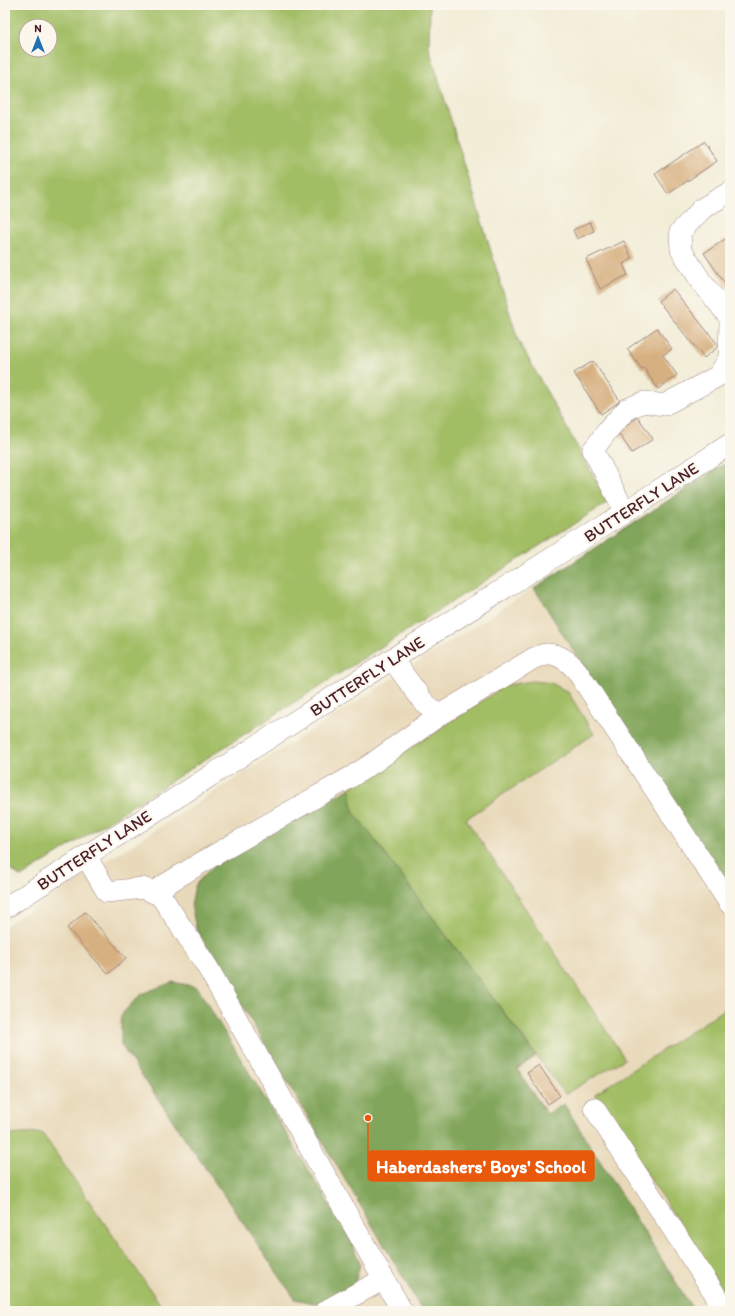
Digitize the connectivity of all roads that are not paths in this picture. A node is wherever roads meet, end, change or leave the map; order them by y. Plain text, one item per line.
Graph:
1 (730, 192) edge
2 (730, 320) edge
3 (730, 444) edge
4 (625, 512) junction
5 (392, 659) junction
6 (438, 716) junction
7 (86, 856) junction
8 (153, 892) junction
9 (730, 904) edge
10 (5, 908) edge
11 (594, 1108) dead end
12 (384, 1279) junction
13 (325, 1311) edge
14 (402, 1311) edge
15 (726, 1311) edge

1 - 2 street
2 - 4 street
3 - 4 street, BUTTERFLY LANE
4 - 5 street, BUTTERFLY LANE
5 - 6 street
5 - 7 street, BUTTERFLY LANE
6 - 8 street
6 - 9 street
7 - 8 street
7 - 10 street, BUTTERFLY LANE
8 - 12 street
11 - 15 street
12 - 13 street
12 - 14 street

